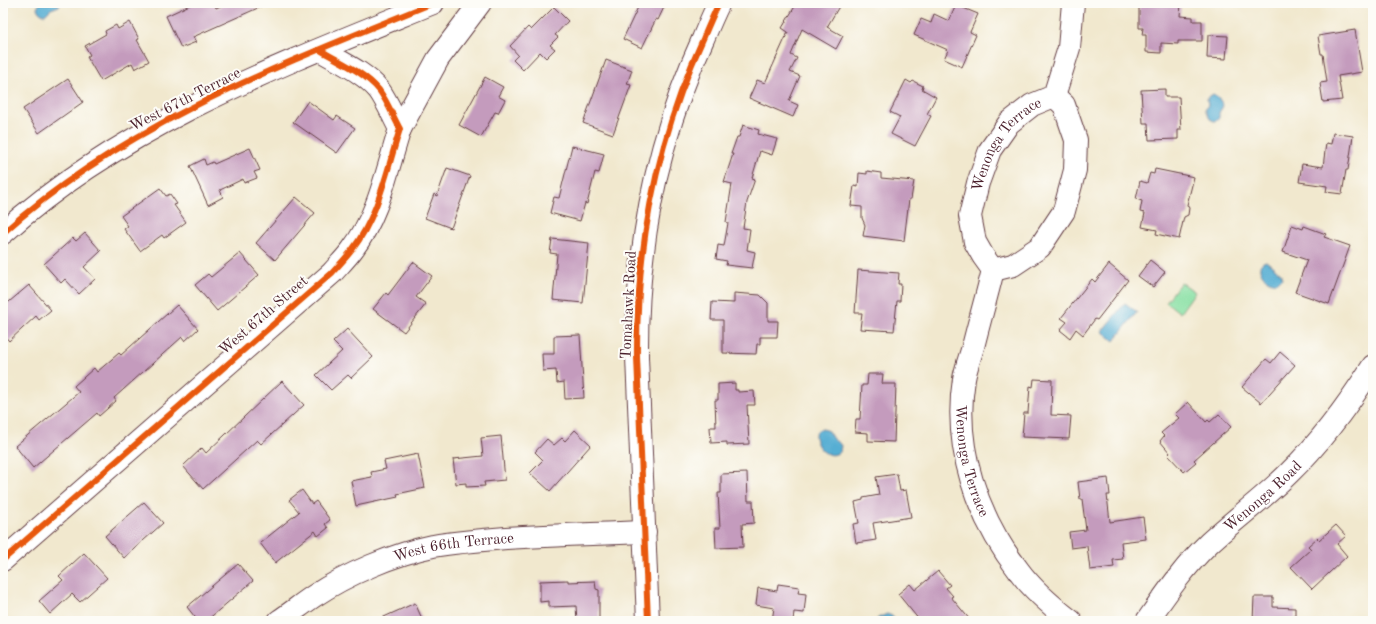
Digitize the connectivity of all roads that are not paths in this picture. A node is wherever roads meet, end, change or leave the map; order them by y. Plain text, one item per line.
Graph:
1 (433, 3) edge
2 (480, 3) edge
3 (719, 3) edge
4 (1073, 3) edge
5 (320, 50) junction
6 (1054, 96) junction
7 (400, 128) junction
8 (3, 234) edge
9 (993, 270) junction
10 (1373, 366) edge
11 (645, 532) junction
12 (3, 560) edge
13 (279, 621) edge
14 (648, 621) edge
15 (1071, 621) edge
16 (1147, 621) edge

1 - 5 street, West 67th Terrace
2 - 7 street, West 67th Street
3 - 11 street, Tomahawk Road
4 - 6 street, Wenonga Terrace
5 - 7 street
5 - 8 street, West 67th Terrace
6 - 9 street, Wenonga Terrace
6 - 9 street, Wenonga Terrace
7 - 12 street, West 67th Street
9 - 15 street, Wenonga Terrace
10 - 16 street, Wenonga Road
11 - 13 street, West 66th Terrace
11 - 14 street, Tomahawk Road

